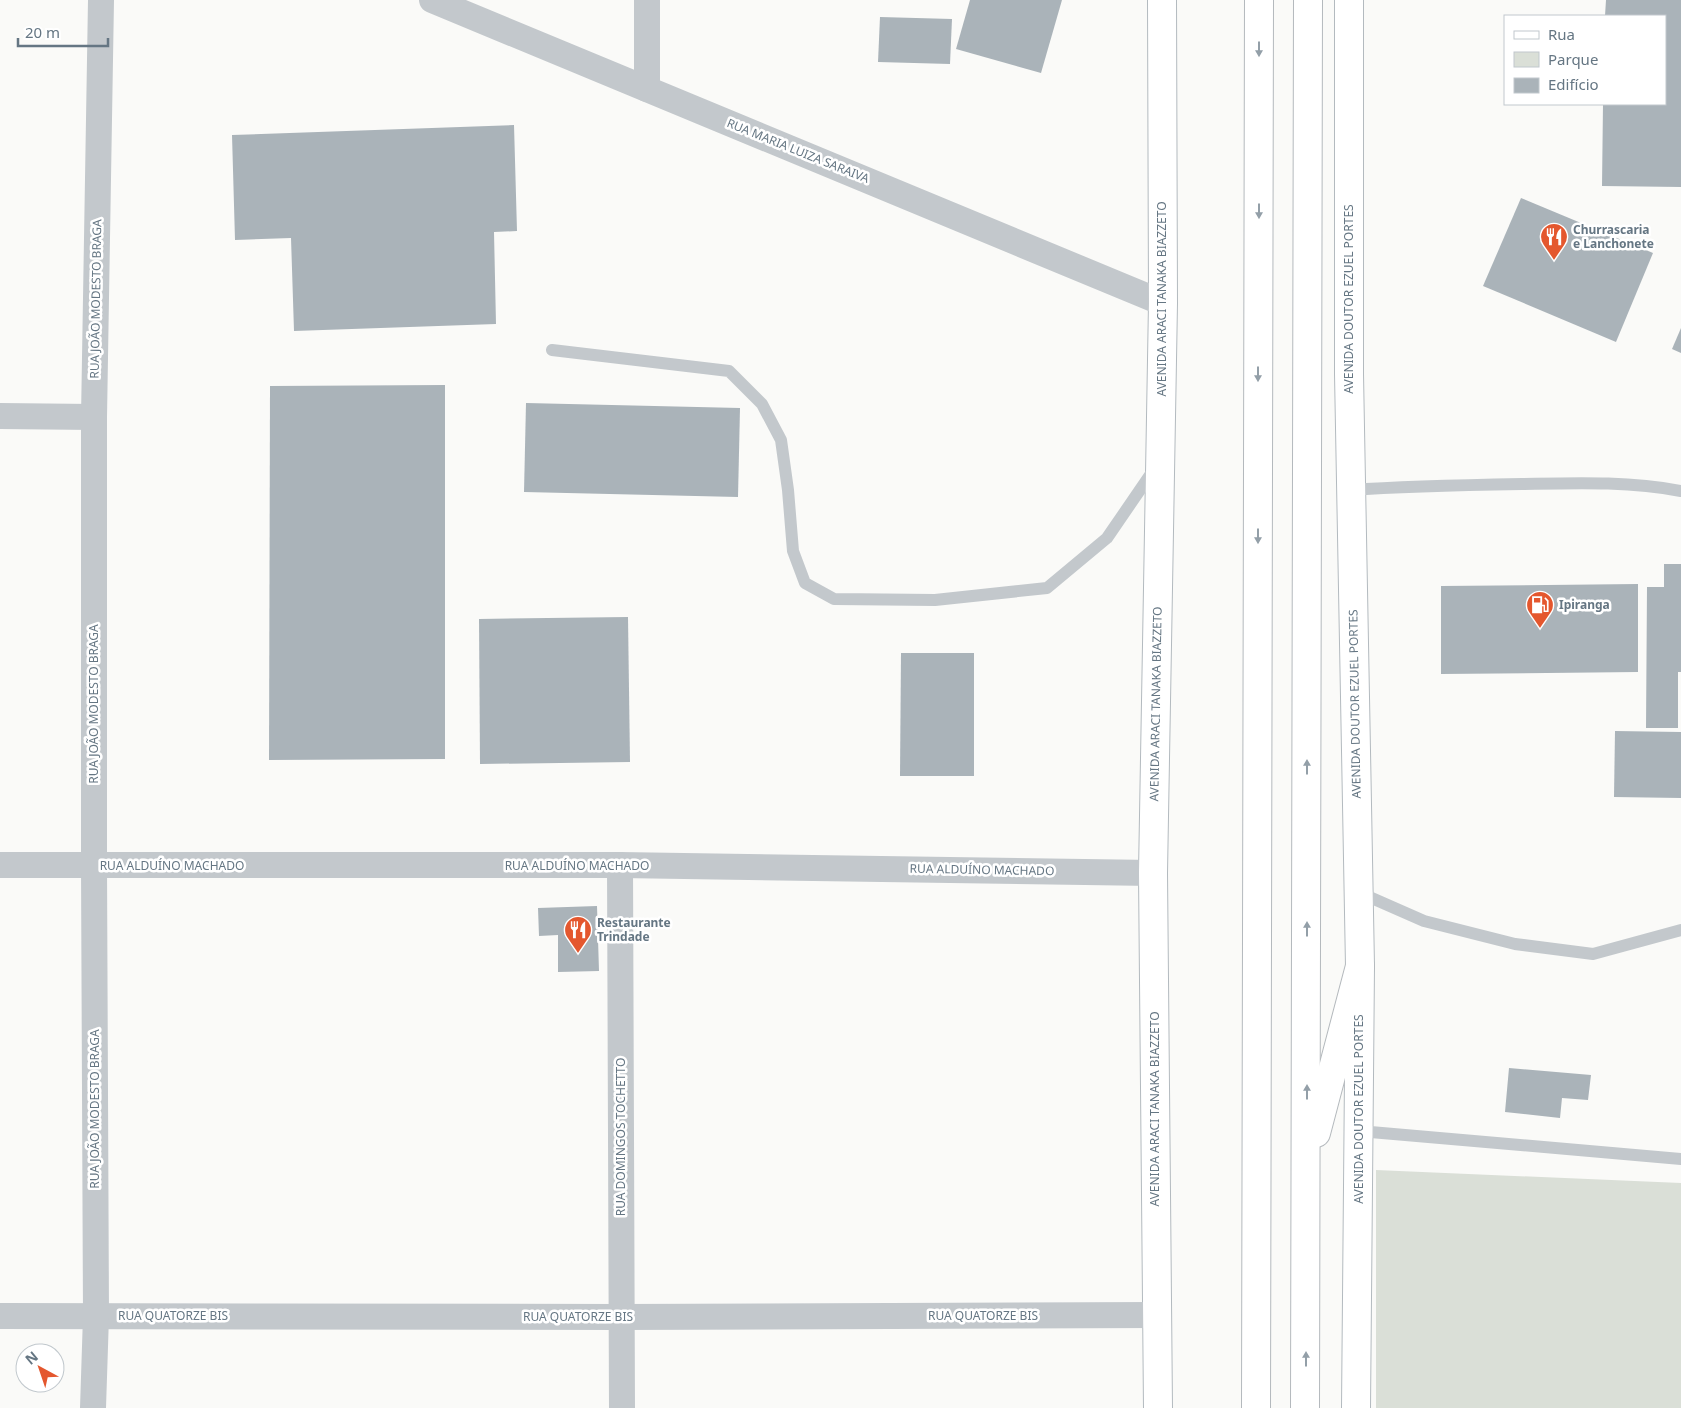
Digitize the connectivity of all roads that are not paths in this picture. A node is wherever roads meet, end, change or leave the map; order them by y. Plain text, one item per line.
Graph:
1 (101, 0) edge
2 (432, 0) edge
3 (648, 0) edge
4 (1162, 0) edge
5 (1259, 0) edge
6 (1308, 0) edge
7 (1349, 0) edge
8 (647, 89) junction
9 (1163, 302) junction
10 (552, 350) dead end
11 (0, 416) edge
12 (94, 417) junction
13 (1161, 460) junction
14 (1351, 490) junction
15 (1681, 491) edge
16 (0, 865) edge
17 (620, 865) junction
18 (94, 866) junction
19 (1153, 873) junction
20 (1358, 892) junction
21 (1681, 930) edge
22 (1360, 966) junction
23 (1359, 1131) junction
24 (1681, 1159) edge
25 (1307, 1171) junction
26 (1156, 1315) junction
27 (0, 1316) edge
28 (96, 1316) junction
29 (621, 1317) junction
30 (93, 1408) edge
31 (622, 1408) edge
32 (1158, 1408) edge
33 (1256, 1408) edge
34 (1305, 1408) edge
35 (1356, 1408) edge

1 - 12 street, RUA JOÃO MODESTO BRAGA
2 - 8 street, RUA MARIA LUIZA SARAIVA
3 - 8 street
4 - 9 main road, AVENIDA ARACI TANAKA BIAZZETO
5 -> 33 main road
25 -> 6 main road
7 - 14 main road, AVENIDA DOUTOR EZUEL PORTES
8 - 9 street, RUA MARIA LUIZA SARAIVA
9 - 13 main road, AVENIDA ARACI TANAKA BIAZZETO
10 - 13 lane
11 - 12 street
12 - 18 street, RUA JOÃO MODESTO BRAGA
13 - 19 main road, AVENIDA ARACI TANAKA BIAZZETO
14 - 15 lane
14 - 20 main road, AVENIDA DOUTOR EZUEL PORTES
16 - 18 street, RUA ALDUÍNO MACHADO
17 - 18 street, RUA ALDUÍNO MACHADO
17 - 19 street, RUA ALDUÍNO MACHADO
17 - 29 street, RUA DOMINGOS TOCHETTO
18 - 28 street, RUA JOÃO MODESTO BRAGA
19 - 26 main road, AVENIDA ARACI TANAKA BIAZZETO
20 - 21 lane
20 - 22 main road, AVENIDA DOUTOR EZUEL PORTES
22 - 23 main road, AVENIDA DOUTOR EZUEL PORTES
22 - 25 main road
23 - 24 lane
23 - 35 main road, AVENIDA DOUTOR EZUEL PORTES
34 -> 25 main road
26 - 29 street, RUA QUATORZE BIS
26 - 32 main road, AVENIDA ARACI TANAKA BIAZZETO
27 - 28 street, RUA QUATORZE BIS
28 - 29 street, RUA QUATORZE BIS
28 - 30 street, RUA JOÃO MODESTO BRAGA
29 - 31 street, RUA DOMINGOS TOCHETTO

